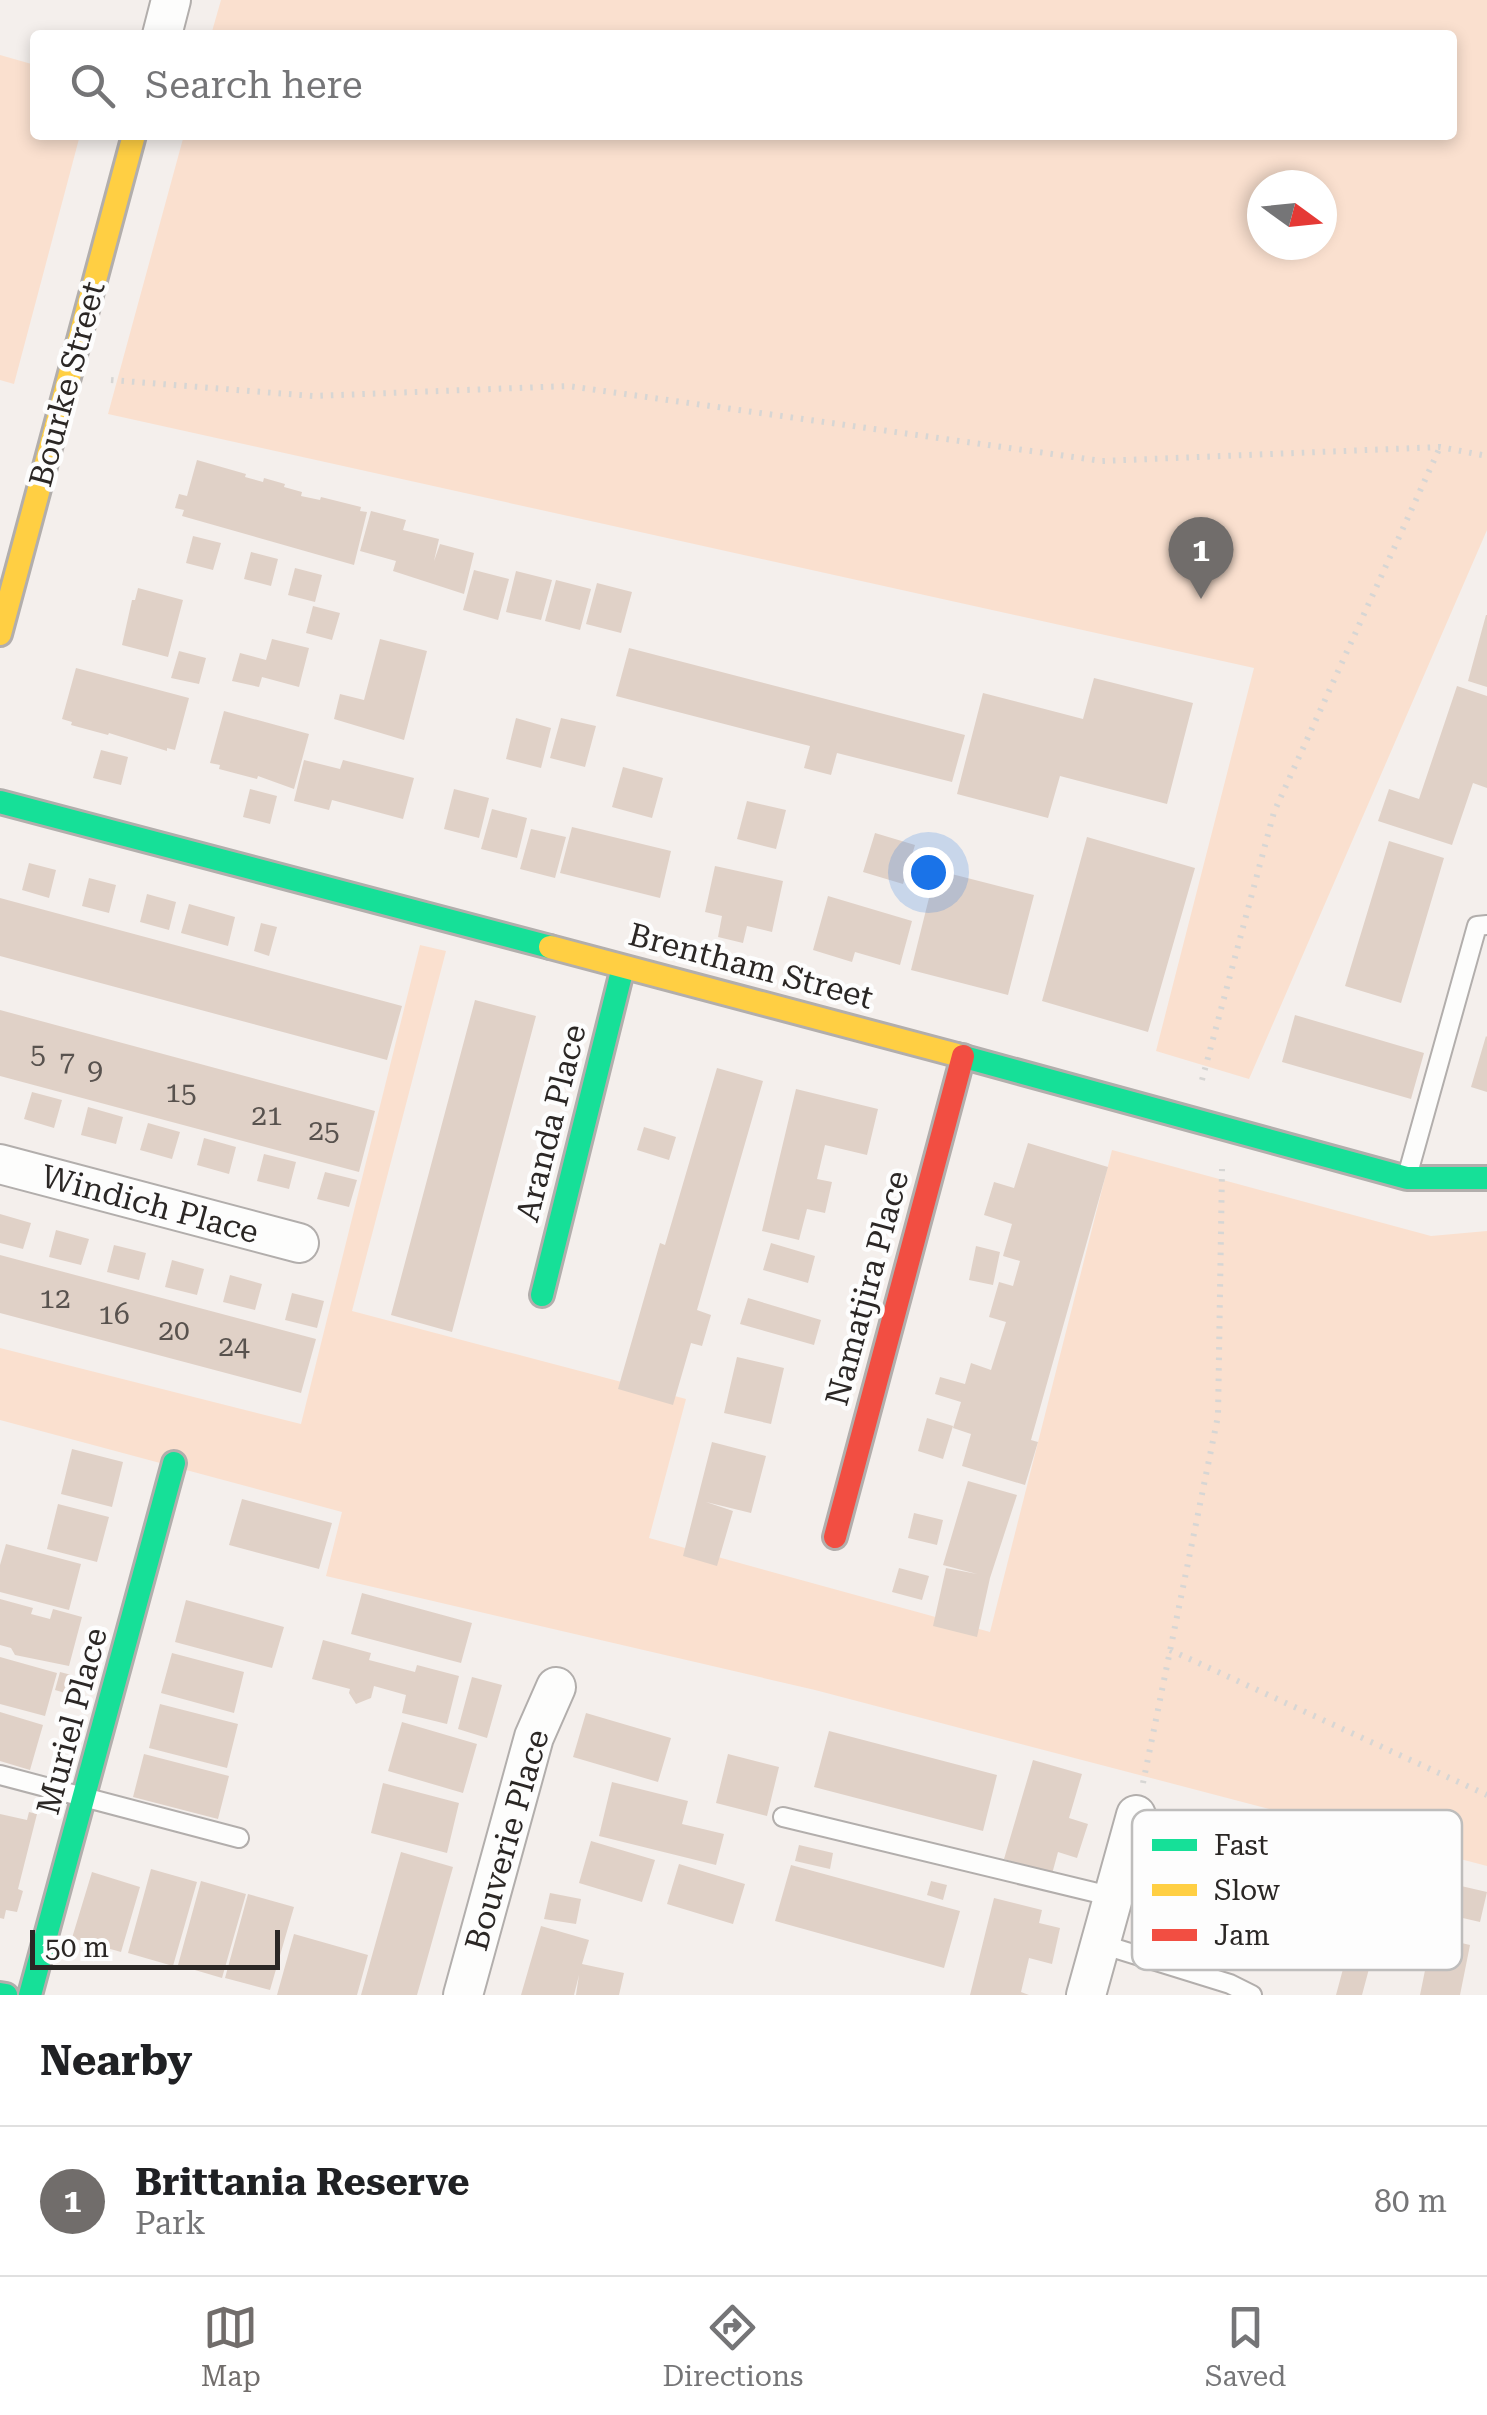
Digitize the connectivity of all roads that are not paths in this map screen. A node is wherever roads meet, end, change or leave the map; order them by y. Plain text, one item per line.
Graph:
1 (171, 0) edge
2 (163, 30) edge
3 (133, 140) edge
4 (0, 634) edge
5 (0, 802) edge
6 (1487, 925) edge
7 (623, 966) junction
8 (963, 1056) junction
9 (0, 1164) edge
10 (1407, 1178) junction
11 (1487, 1178) edge
12 (299, 1243) dead end
13 (542, 1295) dead end
14 (174, 1464) dead end
15 (835, 1537) dead end
16 (556, 1687) dead end
17 (0, 1775) edge
18 (85, 1798) junction
19 (783, 1818) dead end
20 (1132, 1830) edge
21 (239, 1838) dead end
22 (1114, 1897) junction
23 (1101, 1944) junction
24 (1132, 1954) edge
25 (1185, 1970) edge
26 (30, 1995) edge
27 (463, 1995) edge
28 (1086, 1995) edge
29 (1252, 1995) edge

1 - 2 street
3 - 4 street, Bourke Street
5 - 7 street, Brentham Street
6 - 10 lane
7 - 8 street, Brentham Street
7 - 13 street, Aranda Place
8 - 10 street, Brentham Street
8 - 15 street, Namatjira Place
9 - 12 street, Windich Place
10 - 11 street, Brentham Street
14 - 18 street, Muriel Place
16 - 27 street, Bouverie Place
17 - 18 lane
18 - 21 lane
18 - 26 street, Muriel Place
19 - 22 lane
20 - 22 street
22 - 23 street
23 - 24 lane
23 - 28 street
25 - 29 lane

